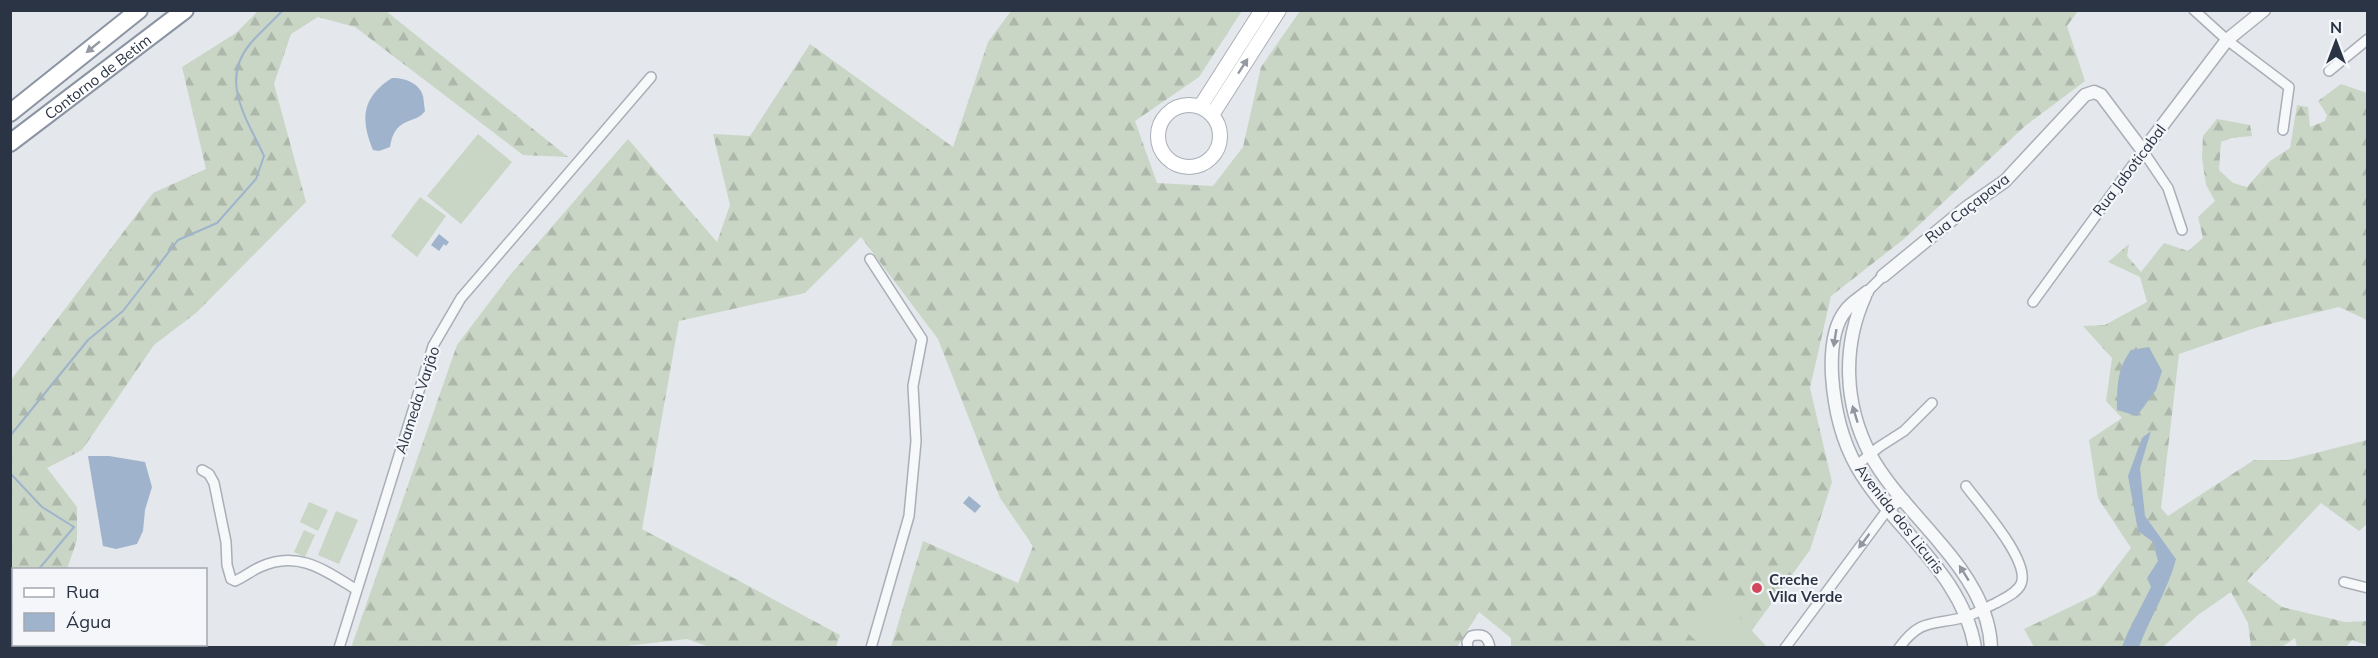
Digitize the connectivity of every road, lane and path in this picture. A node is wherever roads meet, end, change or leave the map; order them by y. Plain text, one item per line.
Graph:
1 (139, 10) edge
2 (185, 10) edge
3 (1262, 10) edge
4 (1279, 10) edge
5 (2194, 10) edge
6 (2264, 10) edge
7 (2367, 39) edge
8 (2227, 40) junction
9 (2329, 71) dead end
10 (651, 77) dead end
11 (1206, 111) junction
12 (10, 113) edge
13 (2283, 130) dead end
14 (10, 143) edge
15 (2143, 151) junction
16 (2182, 230) dead end
17 (870, 259) dead end
18 (1883, 276) joint
19 (1867, 292) junction
20 (2033, 302) dead end
21 (1932, 403) dead end
22 (1870, 454) junction
23 (1856, 466) junction
24 (202, 470) dead end
25 (1965, 486) dead end
26 (1904, 499) junction
27 (1888, 508) junction
28 (2344, 582) dead end
29 (2367, 588) edge
30 (357, 590) junction
31 (1982, 609) junction
32 (1966, 617) junction
33 (339, 648) edge
34 (871, 648) edge
35 (1468, 648) edge
36 (1490, 648) edge
37 (1785, 648) edge
38 (1899, 648) edge
39 (1975, 648) edge
40 (1991, 648) edge

1 -> 12 highway, Contorno de Betim
2 - 14 highway, Contorno de Betim
3 - 11 main road
11 -> 4 main road
5 - 8 street
6 - 8 street, Rua Jaboticabal
7 - 9 street
8 - 13 street
8 - 15 street, Rua Jaboticabal
10 - 30 street, Alameda Varjão
11 - 11 main road
15 - 16 street
15 - 18 street, Rua Caçapava
15 - 20 street, Rua Jaboticabal
17 - 34 street
18 - 19 street, Avenida dos Licuris
22 -> 19 street, Avenida dos Licuris
19 -> 23 street, Avenida dos Licuris
21 - 22 street
22 - 23 street
22 - 26 street, Avenida dos Licuris
23 - 27 street, Avenida dos Licuris
24 - 30 street
25 - 31 street
26 - 27 street
31 -> 26 street, Avenida dos Licuris
27 - 32 street, Avenida dos Licuris
27 -> 37 street
28 - 29 street
30 - 33 street, Alameda Varjão
31 - 32 street
31 - 40 street, Avenida dos Licuris
32 - 38 street
32 - 39 street, Avenida dos Licuris
35 - 36 street

